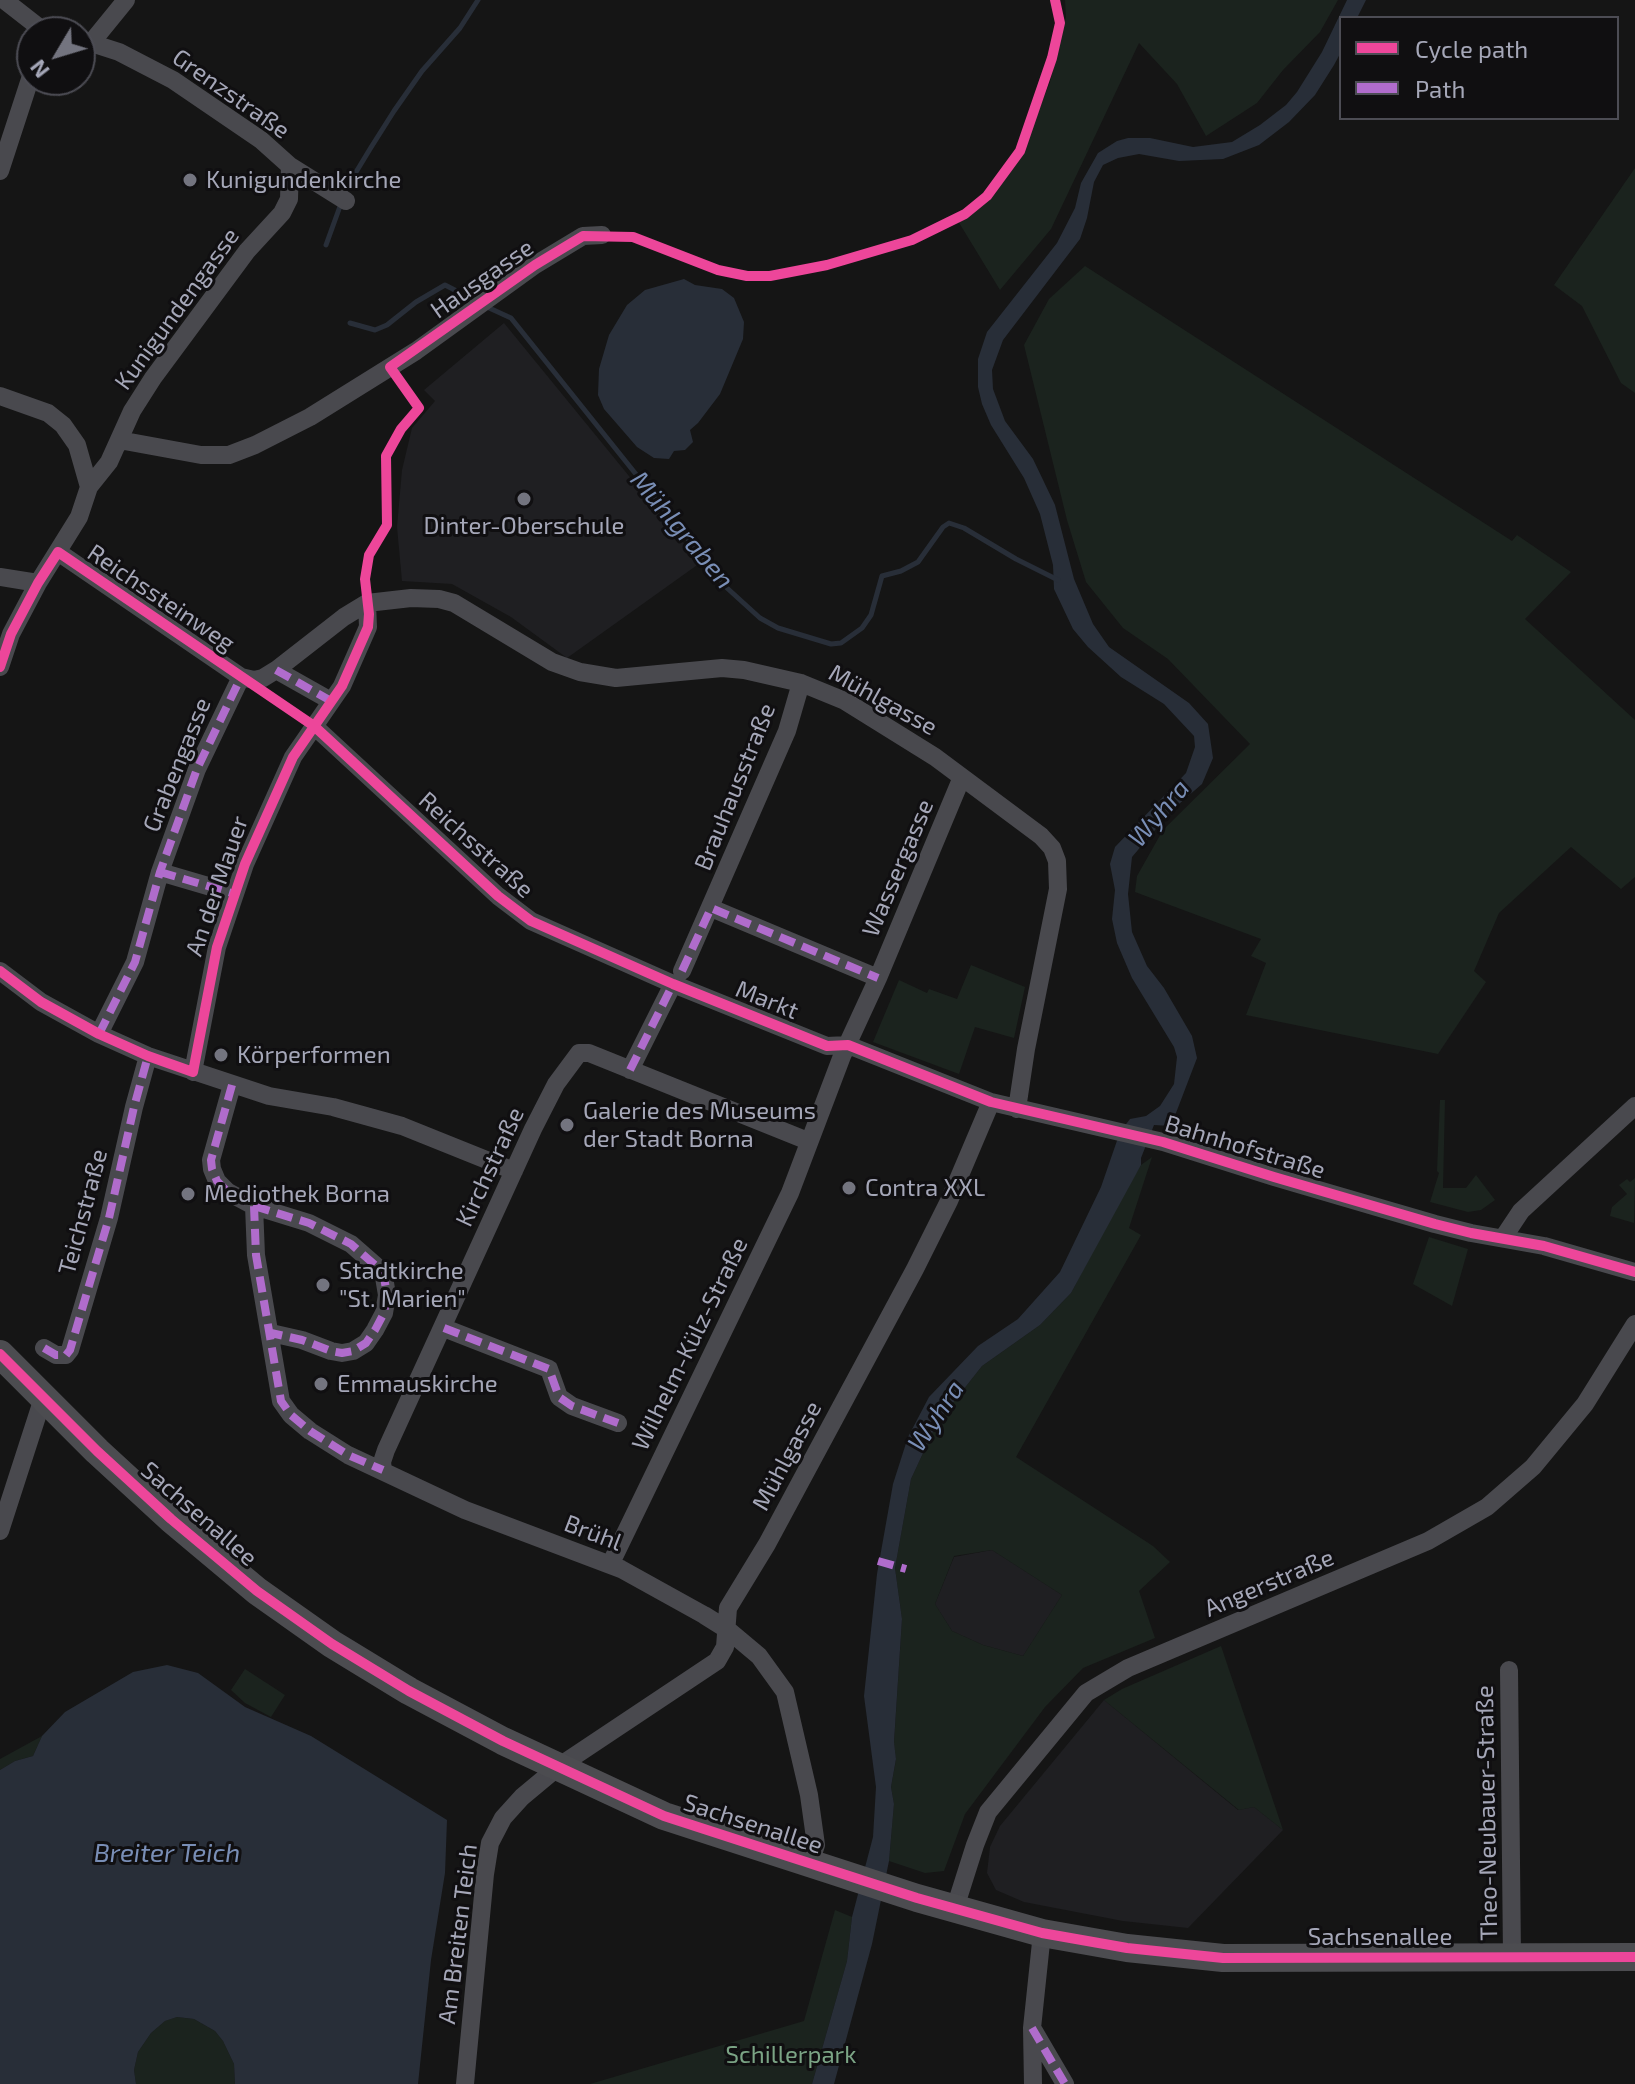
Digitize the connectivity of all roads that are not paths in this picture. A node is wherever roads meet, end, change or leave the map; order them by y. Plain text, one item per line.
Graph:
1 (4, 0) edge
2 (126, 0) edge
3 (24, 16) edge
4 (96, 32) edge
5 (96, 46) edge
6 (24, 96) edge
7 (290, 166) junction
8 (0, 171) edge
9 (341, 198) dead end
10 (602, 235) dead end
11 (0, 396) edge
12 (119, 440) junction
13 (89, 487) junction
14 (58, 552) junction
15 (0, 577) edge
16 (38, 583) junction
17 (367, 603) junction
18 (0, 667) edge
19 (276, 670) junction
20 (241, 677) junction
21 (801, 683) junction
22 (331, 701) junction
23 (314, 726) junction
24 (962, 777) junction
25 (160, 872) junction
26 (235, 894) junction
27 (711, 908) junction
28 (0, 971) edge
29 (677, 977) junction
30 (878, 978) junction
31 (99, 1034) junction
32 (848, 1045) junction
33 (148, 1056) junction
34 (630, 1070) junction
35 (193, 1072) junction
36 (232, 1085) junction
37 (991, 1102) junction
38 (1635, 1106) edge
39 (1017, 1109) junction
40 (808, 1141) junction
41 (514, 1171) junction
42 (254, 1206) junction
43 (1503, 1238) junction
44 (1635, 1272) edge
45 (1635, 1324) edge
46 (444, 1328) junction
47 (271, 1333) junction
48 (44, 1348) dead end
49 (0, 1354) edge
50 (43, 1398) junction
51 (618, 1423) dead end
52 (383, 1470) junction
53 (0, 1531) edge
54 (610, 1565) junction
55 (728, 1630) junction
56 (1509, 1670) dead end
57 (558, 1767) junction
58 (810, 1863) junction
59 (955, 1908) junction
60 (1042, 1933) junction
61 (1512, 1957) junction
62 (1635, 1957) edge
63 (1032, 2028) junction
64 (465, 2084) edge
65 (1033, 2084) edge
66 (1065, 2084) edge

1 - 3 street
2 - 4 street
5 - 7 street, Grenzstraße
6 - 8 street
7 - 9 street, Grenzstraße
7 - 12 street, Kunigundengasse
10 - 12 street, Hausgasse
11 - 13 street
12 - 13 street, Kunigundengasse
13 - 14 street, Kunigundengasse
14 - 16 street, Kunigundengasse
14 - 20 street, Reichssteinweg
15 - 16 street
16 - 18 street, Kunigundengasse
17 - 19 street
17 - 21 street, Mühlgasse
17 - 22 street, An der Mauer
19 - 20 street
19 - 22 street
20 - 25 street, Grabengasse
21 - 24 street, Mühlgasse
21 - 27 street, Brauhausstraße
22 - 23 street, An der Mauer
23 - 26 street, An der Mauer
23 - 29 street, Reichsstraße
24 - 30 street, Wassergasse
24 - 39 street, Mühlgasse
25 - 26 street, Grabengasse
25 - 31 street, Grabengasse
26 - 35 street, An der Mauer
27 - 29 street
27 - 30 street
28 - 31 street
29 - 32 street, Markt
29 - 34 street
30 - 32 street
31 - 33 street
32 - 37 street, Bahnhofstraße
32 - 40 street
33 - 35 street
33 - 48 street, Teichstraße
34 - 40 street
34 - 41 street, Kirchstraße
35 - 36 street
36 - 41 street
36 - 42 street
37 - 39 street, Bahnhofstraße
37 - 55 street, Mühlgasse
38 - 43 street
39 - 43 street, Bahnhofstraße
40 - 54 street, Wilhelm-Külz-Straße
41 - 46 street, Kirchstraße
42 - 47 street, Brühl
42 - 47 street
43 - 44 street, Bahnhofstraße
45 - 59 street, Angerstraße
46 - 51 street
46 - 52 street, Kirchstraße
47 - 52 street, Brühl
49 - 50 main road, Sachsenallee
50 - 53 street
50 - 57 main road, Sachsenallee
52 - 54 street, Brühl
54 - 55 street, Brühl
55 - 57 street, Mühlgasse
55 - 58 street, Brühl
56 - 61 street, Theo-Neubauer-Straße
57 - 58 main road, Sachsenallee
57 - 64 street, Am Breiten Teich
58 - 59 main road, Sachsenallee
59 - 60 main road, Sachsenallee
60 - 61 main road, Sachsenallee
60 - 63 street
61 - 62 main road, Sachsenallee
63 - 65 street
63 - 66 street

